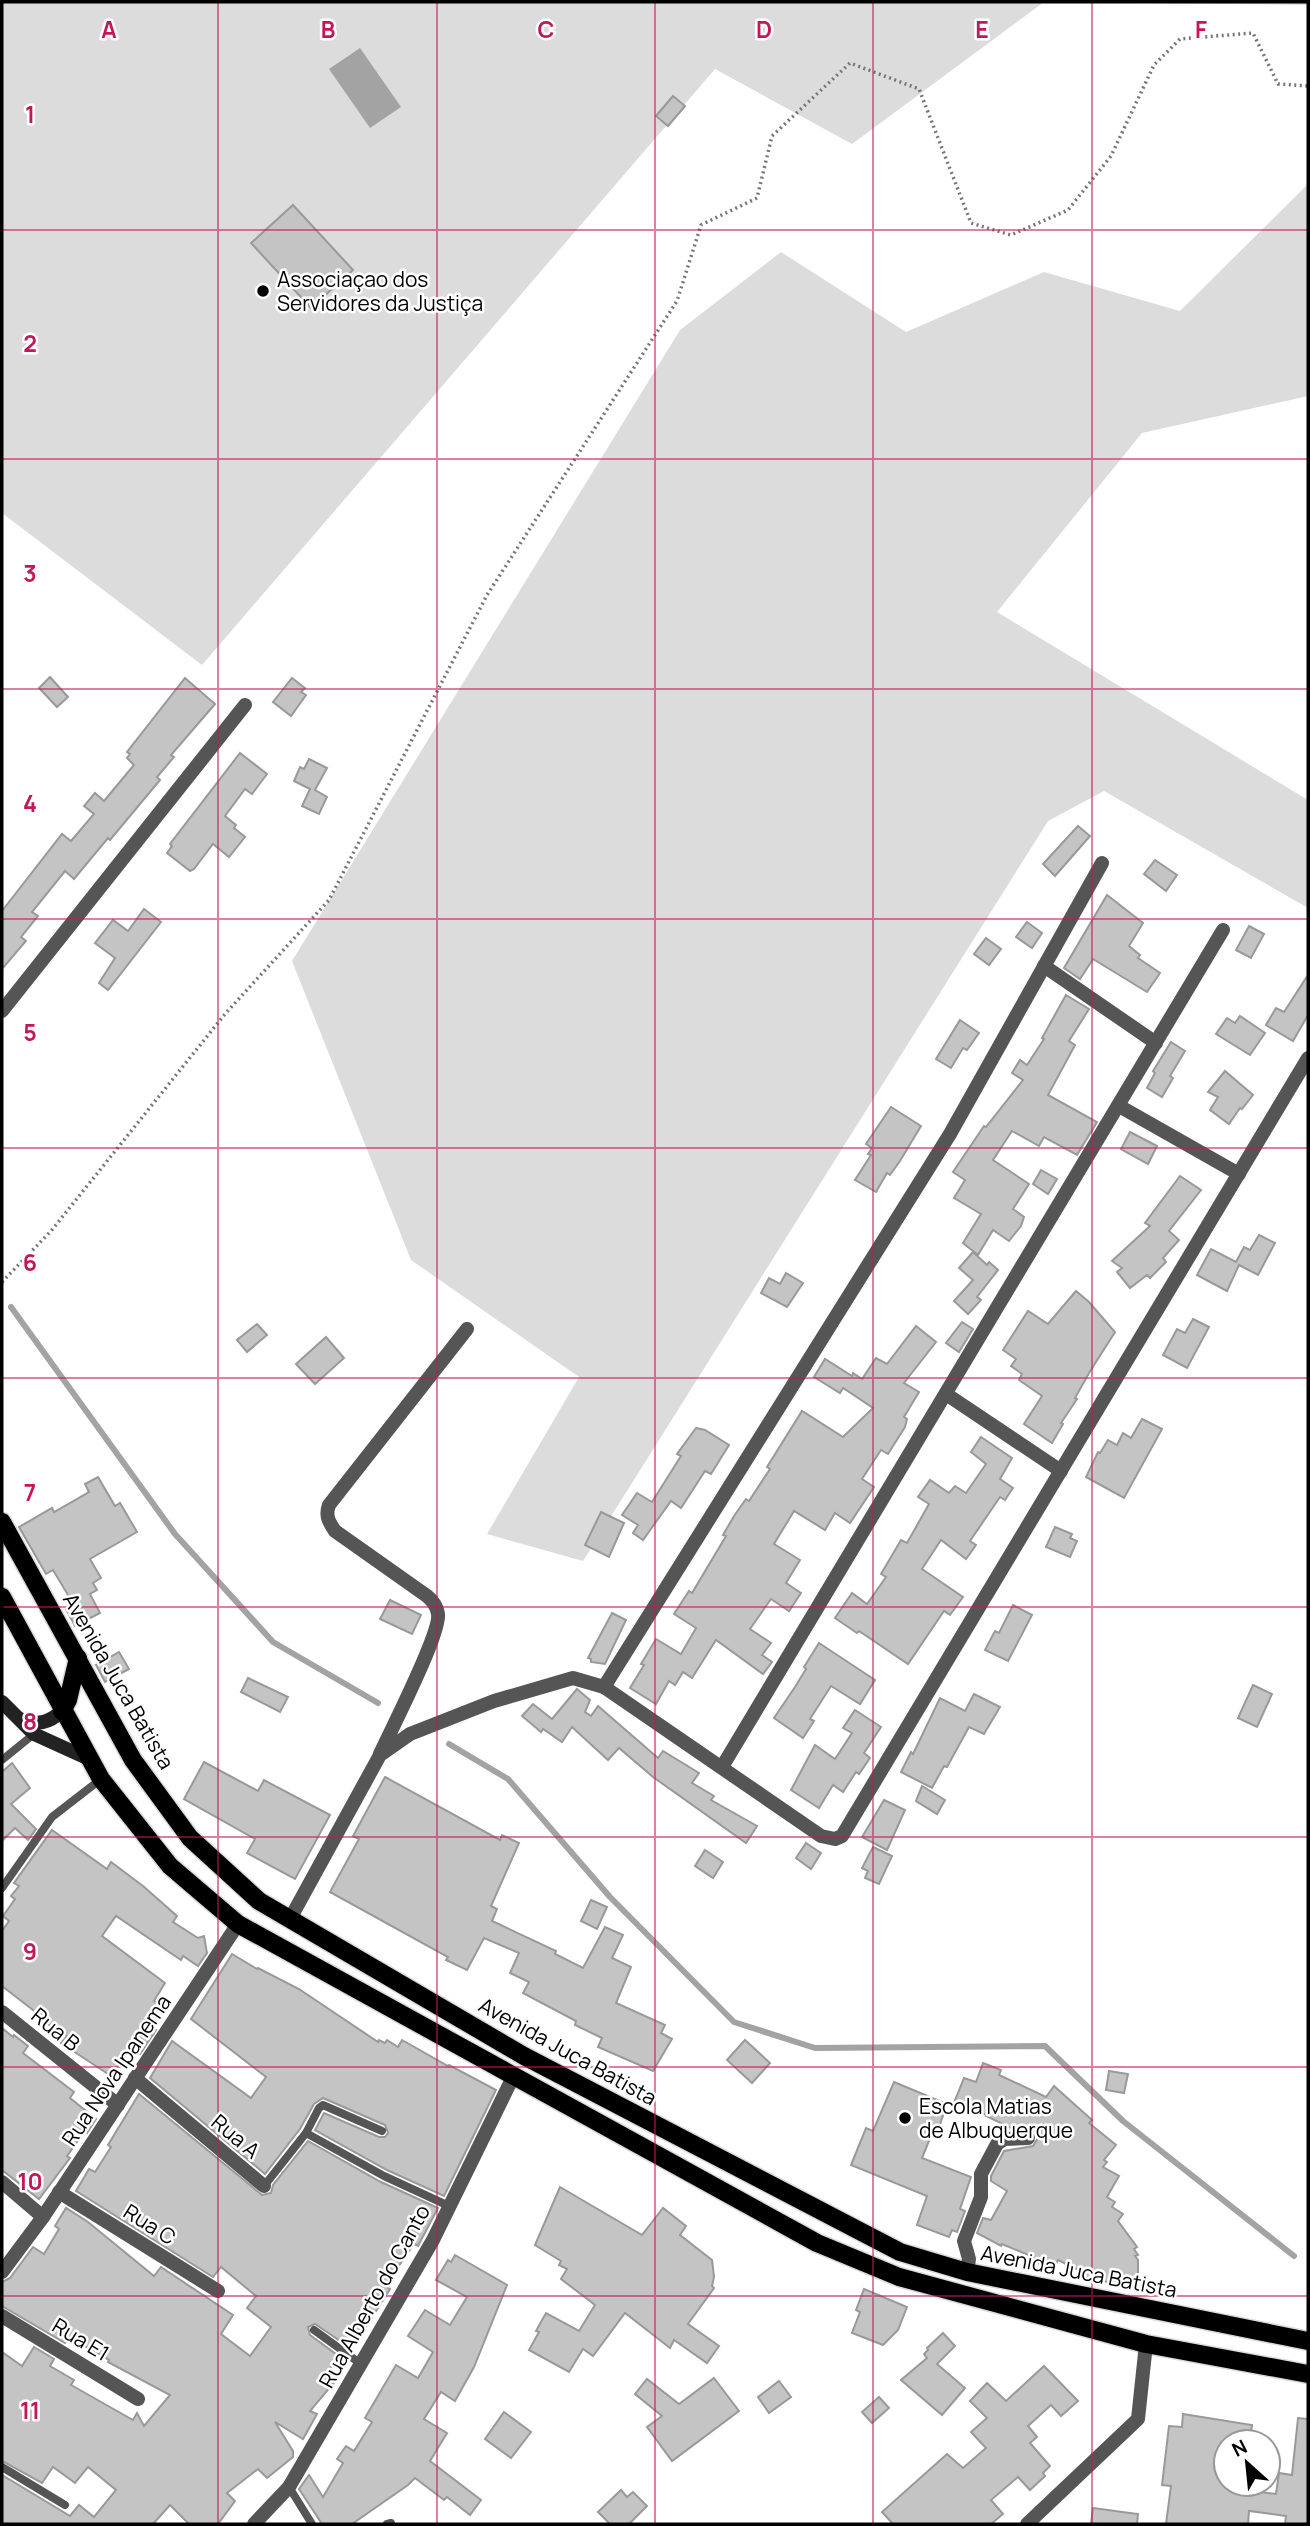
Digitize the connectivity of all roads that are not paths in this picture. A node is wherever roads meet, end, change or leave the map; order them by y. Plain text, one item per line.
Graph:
1 (245, 705) dead end
2 (1102, 863) dead end
3 (1223, 930) dead end
4 (1044, 966) junction
5 (2, 1012) edge
6 (1156, 1043) junction
7 (1308, 1058) edge
8 (1119, 1105) junction
9 (1239, 1174) junction
10 (467, 1329) dead end
11 (946, 1394) junction
12 (1061, 1471) junction
13 (2, 1522) edge
14 (2, 1597) edge
15 (78, 1658) junction
16 (604, 1687) junction
17 (2, 1702) edge
18 (62, 1710) junction
19 (15, 1717) junction
20 (34, 1734) junction
21 (380, 1755) junction
22 (89, 1759) junction
23 (2, 1760) edge
24 (722, 1768) junction
25 (102, 1779) junction
26 (2, 1888) edge
27 (289, 1919) junction
28 (238, 1924) junction
29 (2, 2012) edge
30 (513, 2077) junction
31 (135, 2078) junction
32 (118, 2105) junction
33 (382, 2131) dead end
34 (306, 2133) junction
35 (1028, 2138) dead end
36 (2, 2182) edge
37 (264, 2186) joint
38 (59, 2192) junction
39 (449, 2206) junction
40 (43, 2217) junction
41 (2, 2272) edge
42 (967, 2272) junction
43 (218, 2291) dead end
44 (2, 2316) edge
45 (314, 2330) dead end
46 (1308, 2341) edge
47 (1146, 2344) junction
48 (361, 2364) junction
49 (1308, 2374) edge
50 (138, 2399) dead end
51 (2, 2467) edge
52 (289, 2487) junction
53 (65, 2505) dead end
54 (254, 2524) edge
55 (312, 2524) edge
56 (1027, 2524) edge

1 - 5 street
2 - 4 street
3 - 6 street
4 - 6 street
4 - 16 street
6 - 8 street
7 - 9 street
8 - 9 street
8 - 11 street
9 - 12 street
10 - 21 street
11 - 12 street
11 - 24 street
12 - 24 street
13 - 15 main road, Avenida Juca Batista
14 - 18 main road
15 - 18 main road
15 - 27 main road, Avenida Juca Batista
16 - 21 street
16 - 24 street
17 - 19 street
18 - 19 street
18 - 22 main road
19 - 20 street
20 - 22 street
20 - 23 lane
21 - 27 street
22 - 25 main road
25 - 26 lane
25 - 28 main road
27 - 42 main road, Avenida Juca Batista
28 - 30 main road
28 - 31 street, Rua Nova Ipanema
29 - 32 street, Rua B
30 - 39 street, Rua Alberto do Canto
30 - 47 main road
31 - 32 street, Rua Nova Ipanema
31 - 37 street, Rua A
32 - 38 street, Rua Nova Ipanema
33 - 34 lane, Rua A
34 - 37 lane, Rua A
34 - 39 lane
35 - 42 street
36 - 40 street
38 - 40 street, Rua Nova Ipanema
38 - 43 street, Rua C
39 - 48 street, Rua Alberto do Canto
40 - 41 street, Rua Nova Ipanema
42 - 46 main road, Avenida Juca Batista
44 - 50 street, Rua E1
45 - 48 lane
47 - 49 main road
47 - 56 street
48 - 52 street, Rua Alberto do Canto
51 - 53 lane
52 - 54 street, Rua Alberto do Canto
52 - 55 lane

